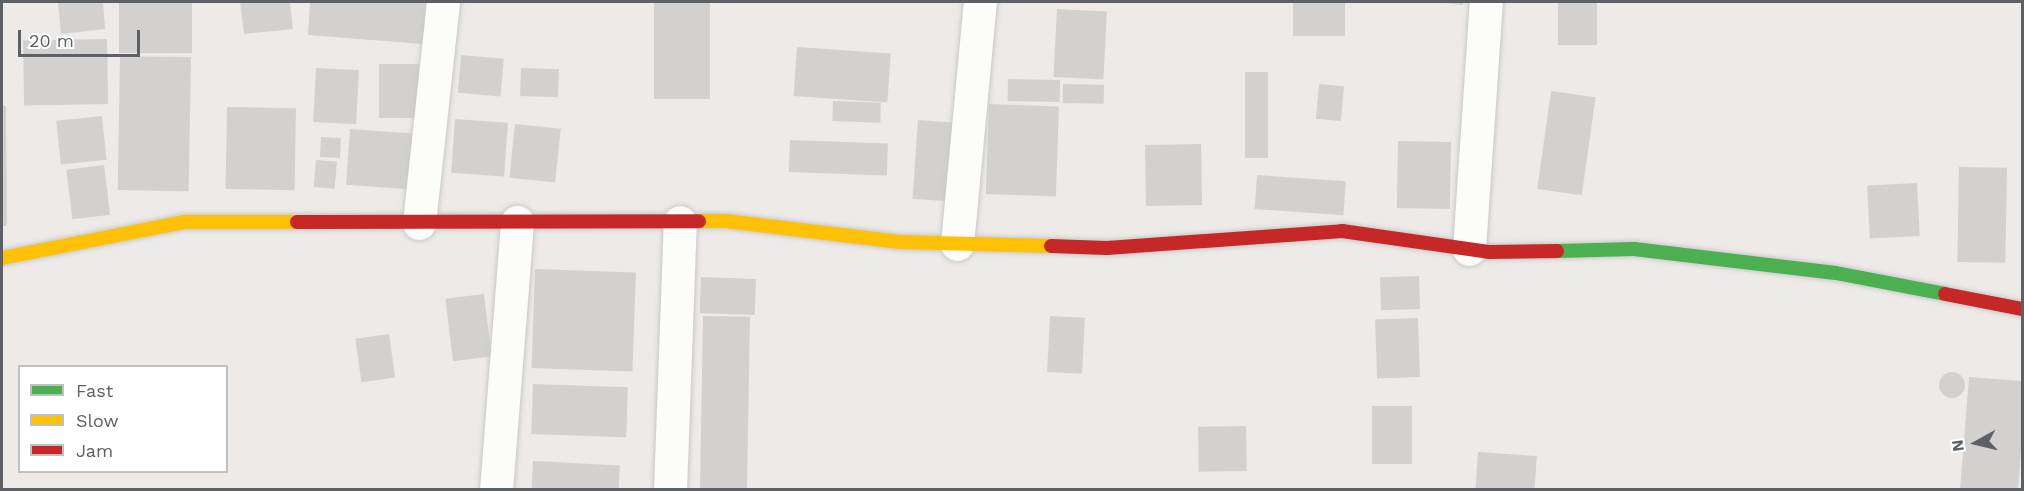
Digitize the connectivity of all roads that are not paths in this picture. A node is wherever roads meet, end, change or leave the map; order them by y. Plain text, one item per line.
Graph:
1 (443, 2) edge
2 (980, 2) edge
3 (1486, 2) edge
4 (517, 222) junction
5 (680, 222) junction
6 (419, 223) junction
7 (957, 244) junction
8 (1469, 249) junction
9 (2, 258) edge
10 (2022, 309) edge
11 (496, 489) edge
12 (670, 489) edge

1 - 6 street
2 - 7 street
3 - 8 street
4 - 5 street
4 - 6 street
4 - 11 street
5 - 7 street
5 - 12 street
6 - 9 street
7 - 8 street
8 - 10 street

